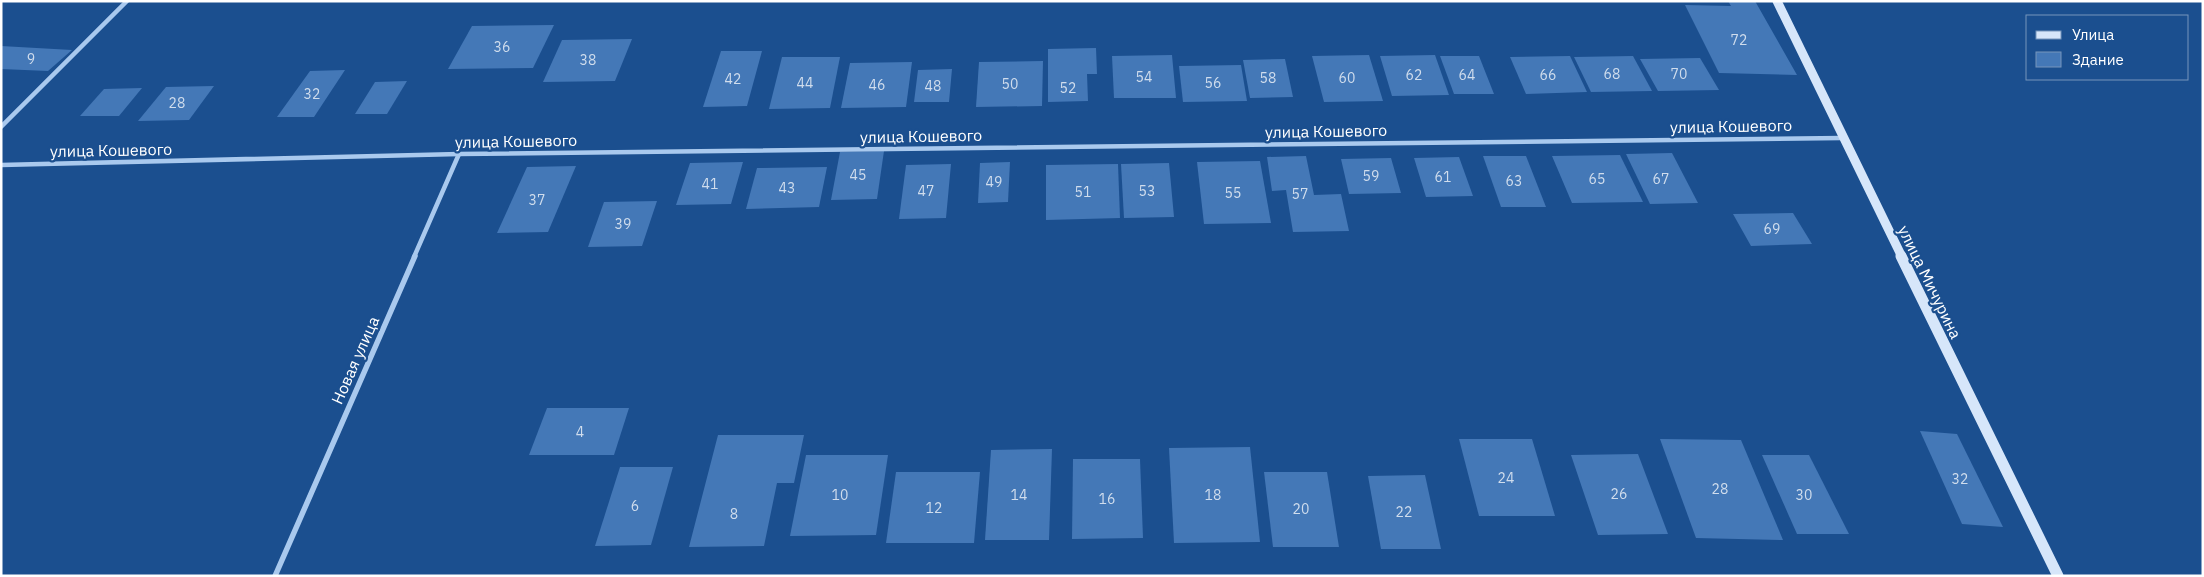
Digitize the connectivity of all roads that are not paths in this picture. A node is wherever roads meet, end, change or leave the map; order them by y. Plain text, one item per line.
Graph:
1 (126, 1) edge
2 (1777, 1) edge
3 (1, 127) edge
4 (1842, 138) junction
5 (459, 154) junction
6 (1, 166) edge
7 (275, 576) edge
8 (2058, 576) edge

1 - 3 street
2 - 4 street, улица Мичурина
4 - 5 street, улица Кошевого
4 - 8 street, улица Мичурина
5 - 6 street, улица Кошевого
5 - 7 street, Новая улица

